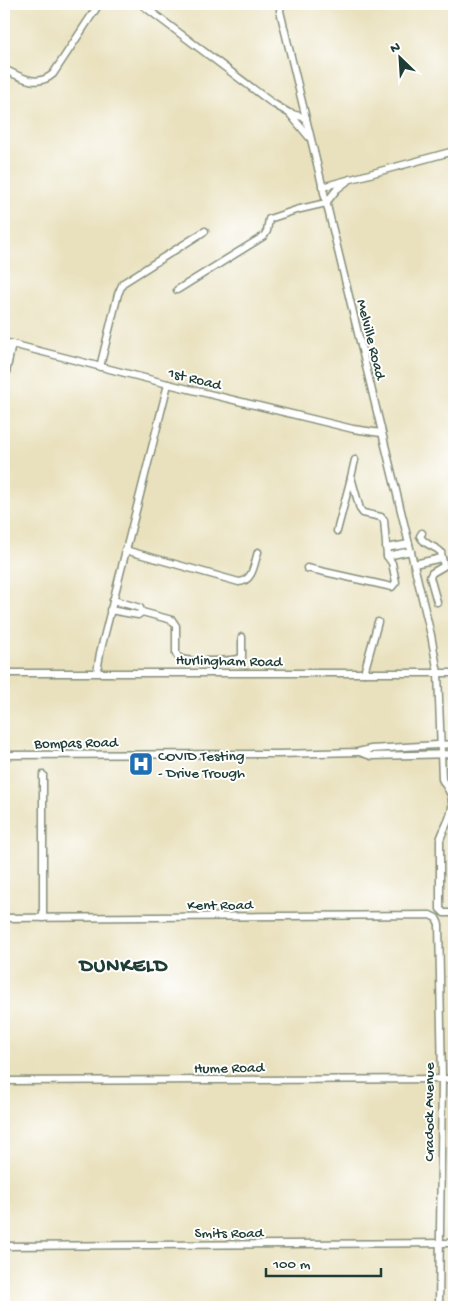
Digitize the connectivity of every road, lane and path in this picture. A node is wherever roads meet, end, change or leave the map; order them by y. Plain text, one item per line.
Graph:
1 (99, 4) edge
2 (141, 4) edge
3 (275, 4) edge
4 (280, 7) edge
5 (4, 69) edge
6 (289, 113) junction
7 (306, 118) junction
8 (310, 138) junction
9 (454, 151) edge
10 (350, 179) junction
11 (322, 186) junction
12 (326, 204) junction
13 (205, 231) dead end
14 (177, 290) dead end
15 (4, 342) edge
16 (12, 344) junction
17 (100, 367) junction
18 (4, 382) edge
19 (168, 384) junction
20 (381, 433) junction
21 (355, 460) dead end
22 (351, 477) junction
23 (337, 531) dead end
24 (422, 533) dead end
25 (410, 544) junction
26 (386, 548) junction
27 (125, 550) junction
28 (411, 551) junction
29 (258, 552) dead end
30 (387, 556) junction
31 (442, 558) junction
32 (414, 564) junction
33 (307, 568) dead end
34 (113, 600) junction
35 (437, 602) dead end
36 (110, 610) junction
37 (142, 612) junction
38 (378, 622) dead end
39 (242, 637) dead end
40 (97, 672) junction
41 (4, 673) edge
42 (438, 673) junction
43 (454, 673) edge
44 (364, 674) junction
45 (440, 744) junction
46 (454, 744) edge
47 (358, 752) junction
48 (441, 754) junction
49 (454, 754) edge
50 (4, 755) edge
51 (43, 775) dead end
52 (454, 914) edge
53 (4, 918) edge
54 (43, 918) junction
55 (436, 918) joint
56 (442, 1079) junction
57 (454, 1079) edge
58 (4, 1081) edge
59 (454, 1242) edge
60 (440, 1243) junction
61 (4, 1246) edge
62 (440, 1307) edge

1 - 5 street
2 - 6 street
3 - 4 street, Melville Road
4 - 7 street, Melville Road
6 - 7 street
6 - 8 street
7 - 8 street, Melville Road
8 - 11 street, Melville Road
9 - 10 street
10 - 11 street
10 - 12 street
11 - 12 street, Melville Road
12 - 14 street
12 - 20 street, Melville Road
13 - 17 street
15 - 16 street, 1st Road
16 - 17 street, 1st Road
16 - 18 street
17 - 19 street, 1st Road
19 - 20 street, 1st Road
19 - 27 street
20 - 25 street, Melville Road
21 - 22 street
22 - 23 street
22 - 26 street
24 - 31 street
25 - 26 street
25 - 28 street, Melville Road
26 - 30 street
27 - 29 street
27 - 34 street
28 - 30 street
28 - 32 street, Melville Road
30 - 33 street
31 - 32 street
31 - 35 street
32 - 42 street, Melville Road
34 - 36 street
34 - 37 street
36 - 37 street
36 - 40 street
37 - 39 street
38 - 44 street
40 - 41 street, Hurlingham Road
40 - 44 street, Hurlingham Road
42 - 43 street, Hurlingham Road
42 - 44 street, Hurlingham Road
42 - 45 street
45 - 46 street, Bompas Road
45 - 47 street, Bompas Road
45 - 48 street
47 - 48 street, Bompas Road
47 - 50 street, Bompas Road
48 - 49 street, Bompas Road
48 - 52 street
51 - 54 street
53 - 54 street, Kent Road
54 - 55 street, Kent Road
55 - 56 street, Cradock Avenue
56 - 57 street, Hume Road
56 - 58 street, Hume Road
56 - 60 street, Cradock Avenue
59 - 60 street, Smits Road
60 - 61 street, Smits Road
60 - 62 street, Cradock Avenue

